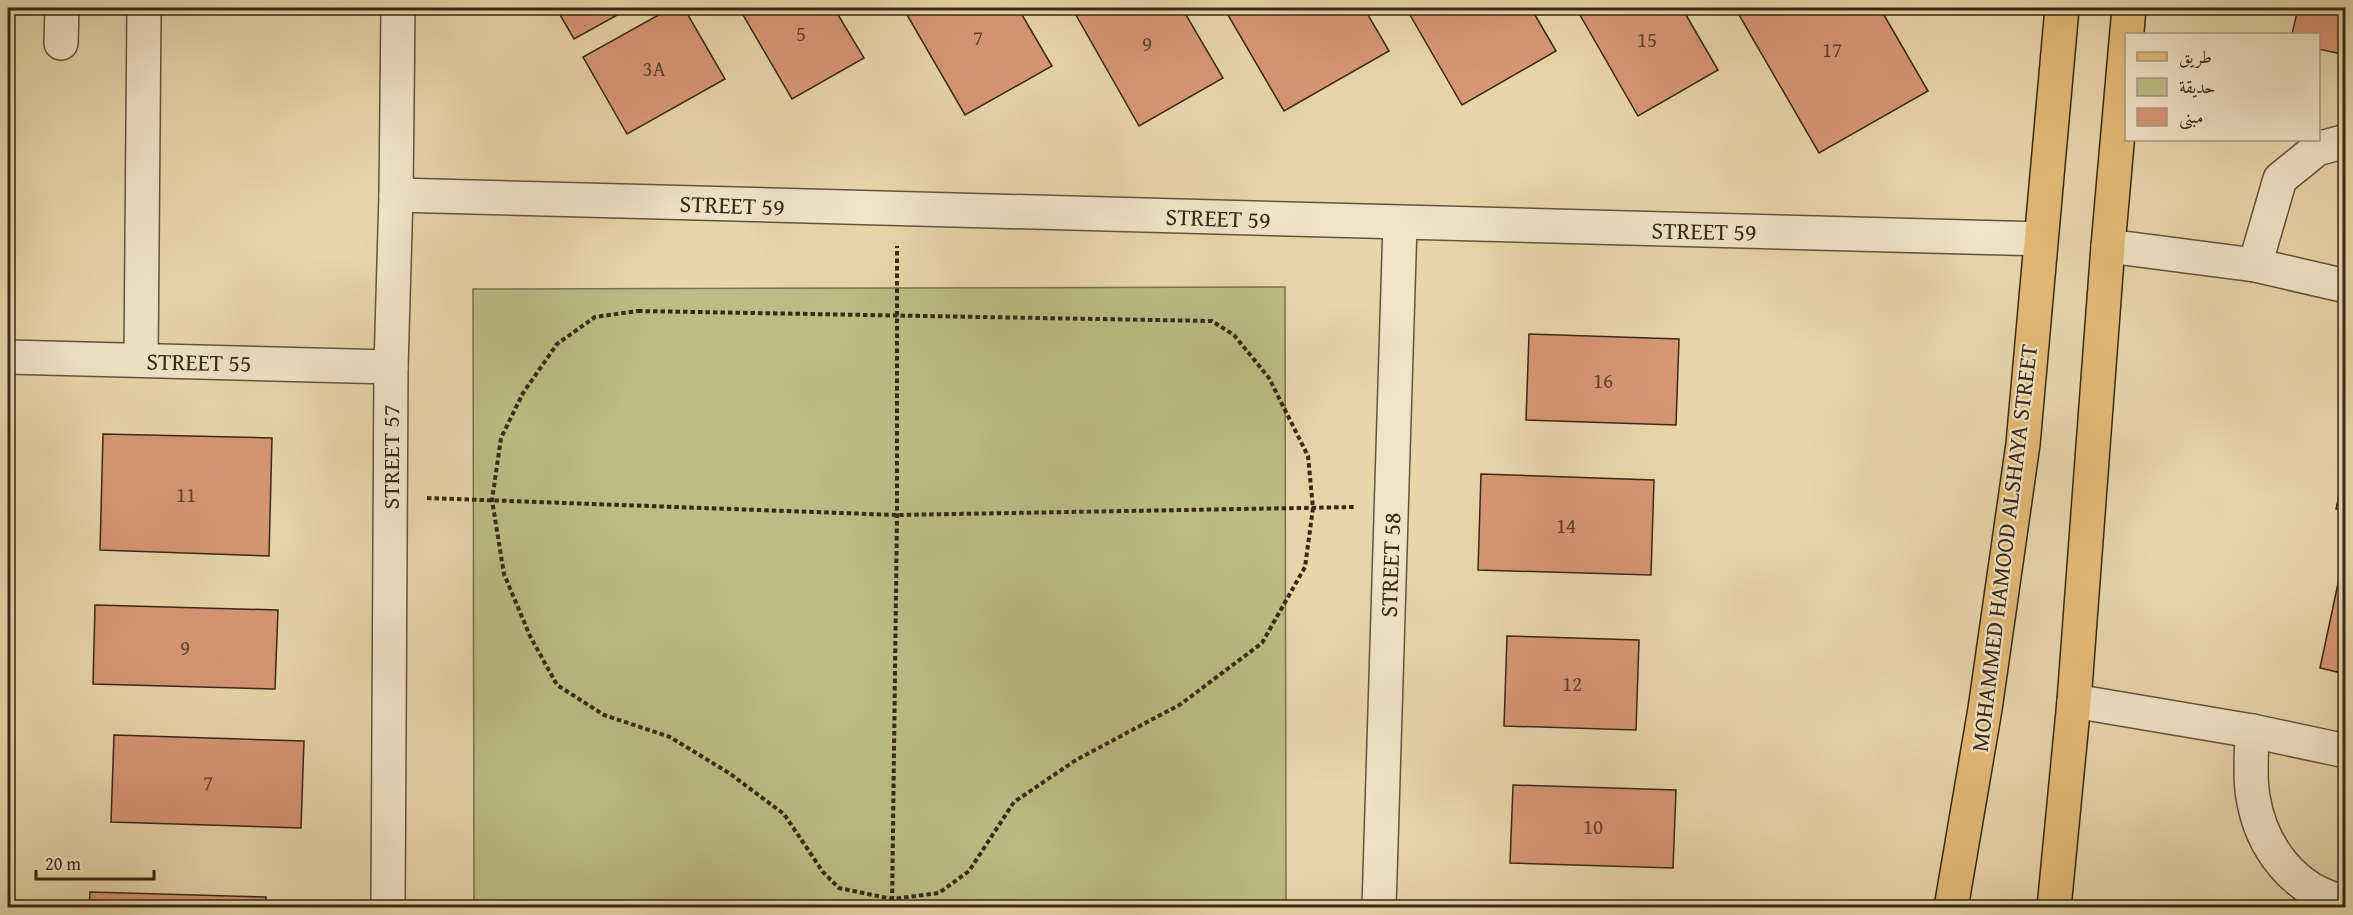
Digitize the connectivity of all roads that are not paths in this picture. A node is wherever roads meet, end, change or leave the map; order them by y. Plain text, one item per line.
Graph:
1 (62, 8) edge
2 (144, 8) edge
3 (398, 8) edge
4 (2062, 8) edge
5 (2129, 8) edge
6 (2127, 33) edge
7 (61, 42) dead end
8 (2125, 53) edge
9 (2346, 141) edge
10 (396, 195) junction
11 (1400, 223) junction
12 (2040, 239) junction
13 (2108, 246) junction
14 (2255, 265) junction
15 (2346, 286) edge
16 (8, 357) edge
17 (141, 360) junction
18 (391, 367) junction
19 (2074, 700) junction
20 (2252, 731) junction
21 (2346, 751) edge
22 (2346, 902) edge
23 (388, 908) edge
24 (1380, 908) edge
25 (1951, 908) edge
26 (2054, 908) edge

1 - 7 street
2 - 17 street
3 - 10 street, STREET 57
4 - 12 main road, MOHAMMED HAMOOD ALSHAYA STREET
5 - 6 main road
8 - 13 main road
9 - 14 street
10 - 11 street, STREET 59
10 - 18 street, STREET 57
11 - 12 street, STREET 59
11 - 24 street, STREET 58
12 - 25 main road, MOHAMMED HAMOOD ALSHAYA STREET
13 - 14 street
13 - 19 main road
14 - 15 street
16 - 17 street, STREET 55
17 - 18 street, STREET 55
18 - 23 street, STREET 57
19 - 20 street
19 - 26 main road
20 - 21 street
20 - 22 street

